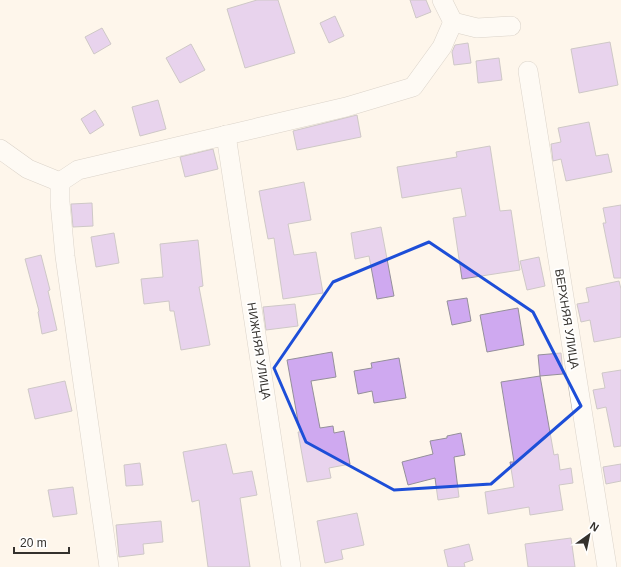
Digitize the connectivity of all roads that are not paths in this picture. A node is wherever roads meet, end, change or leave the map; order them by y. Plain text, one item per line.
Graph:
1 (442, 0) edge
2 (453, 22) junction
3 (511, 26) dead end
4 (528, 71) dead end
5 (226, 136) junction
6 (0, 149) edge
7 (60, 182) junction
8 (109, 567) edge
9 (292, 567) edge
10 (607, 567) edge

1 - 2 street
2 - 3 street
2 - 5 street
4 - 10 street, ВЕРХНЯЯ УЛИЦА
5 - 7 street
5 - 9 street, НИЖНЯЯ УЛИЦА
6 - 7 street
7 - 8 street

